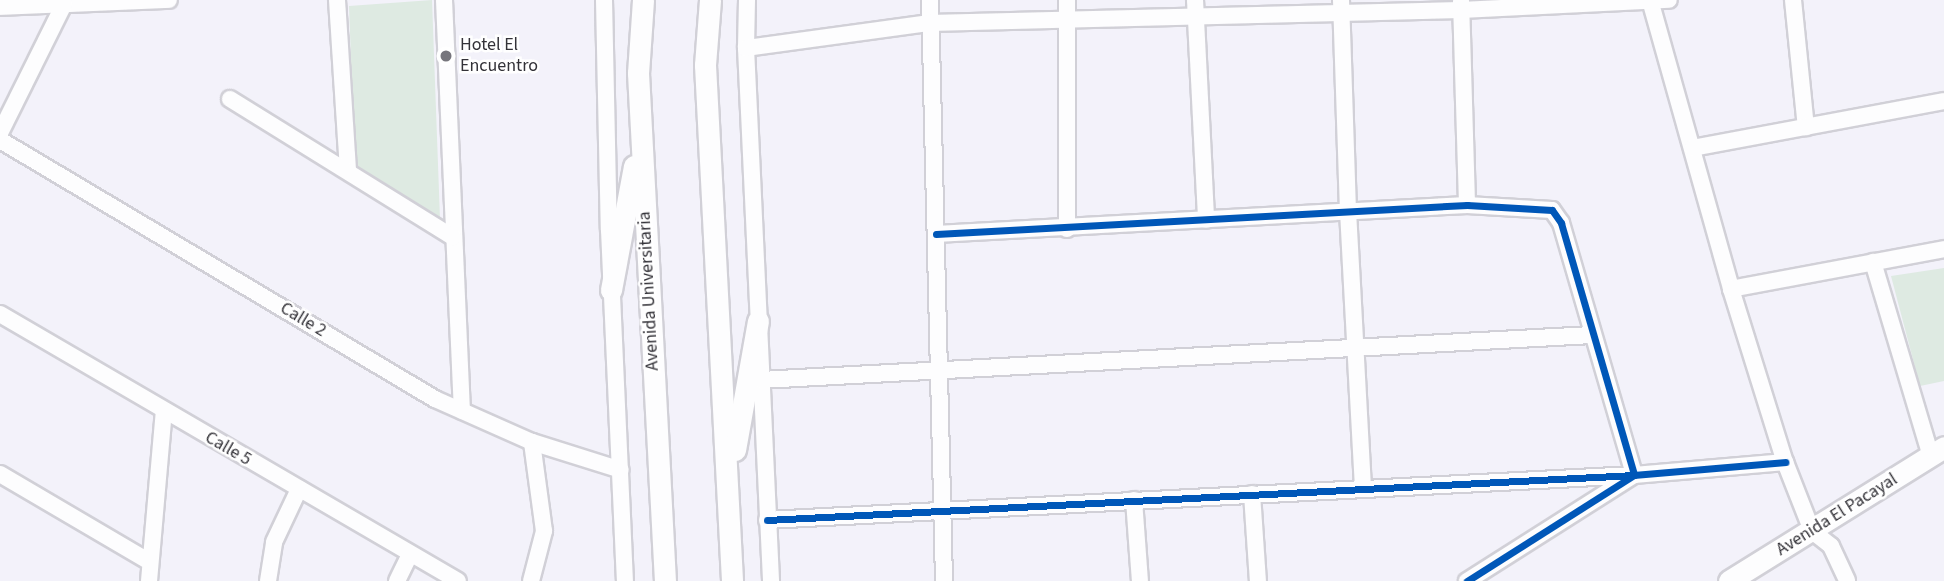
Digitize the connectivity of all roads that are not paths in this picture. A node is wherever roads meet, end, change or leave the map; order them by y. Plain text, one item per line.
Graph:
1 (169, 0) edge
2 (337, 0) edge
3 (444, 0) edge
4 (604, 0) edge
5 (643, 0) edge
6 (710, 0) edge
7 (747, 0) edge
8 (930, 0) edge
9 (1067, 0) edge
10 (1195, 0) edge
11 (1669, 0) edge
12 (1793, 0) edge
13 (85, 2) edge
14 (1650, 2) edge
15 (64, 4) junction
16 (1461, 5) edge
17 (0, 7) edge
18 (1342, 7) edge
19 (1196, 18) junction
20 (1065, 22) junction
21 (929, 23) junction
22 (746, 48) junction
23 (230, 99) dead end
24 (1944, 101) edge
25 (1806, 127) junction
26 (641, 130) junction
27 (0, 132) edge
28 (0, 140) edge
29 (1693, 148) junction
30 (348, 172) junction
31 (1467, 205) junction
32 (1348, 211) junction
33 (1206, 220) junction
34 (1067, 229) junction
35 (936, 234) junction
36 (453, 237) junction
37 (1944, 249) edge
38 (1873, 262) junction
39 (1731, 289) junction
40 (611, 290) junction
41 (0, 314) edge
42 (758, 321) junction
43 (1591, 335) junction
44 (1355, 348) junction
45 (941, 370) junction
46 (761, 380) junction
47 (164, 411) junction
48 (462, 411) junction
49 (532, 442) junction
50 (1938, 452) edge
51 (1785, 462) junction
52 (621, 470) junction
53 (0, 474) edge
54 (1634, 475) junction
55 (728, 486) junction
56 (299, 489) junction
57 (1363, 489) junction
58 (1252, 494) junction
59 (1134, 500) junction
60 (943, 510) junction
61 (767, 520) junction
62 (1812, 531) junction
63 (410, 554) junction
64 (150, 562) junction
65 (149, 581) edge
66 (268, 581) edge
67 (397, 581) edge
68 (458, 581) edge
69 (531, 581) edge
70 (625, 581) edge
71 (665, 581) edge
72 (732, 581) edge
73 (771, 581) edge
74 (944, 581) edge
75 (1140, 581) edge
76 (1258, 581) edge
77 (1466, 581) edge
78 (1729, 581) edge
79 (1847, 581) edge

1 - 13 street
2 - 30 street
3 - 36 street
4 - 40 street
5 - 26 street, Avenida Universitaria
6 - 55 street
7 - 22 street
8 - 21 street
9 - 20 street
10 - 19 street
11 - 14 street
12 - 25 street
13 - 15 street
14 - 16 street
14 - 29 street
15 - 17 street
15 - 27 street
16 - 18 street
16 - 31 street
18 - 19 street
18 - 32 street
19 - 20 street
19 - 33 street
20 - 21 street
20 - 34 street
21 - 22 street
21 - 35 street
22 - 42 street
23 - 30 street
24 - 25 street
25 - 29 street
26 - 40 street
26 - 71 street, Avenida Universitaria
28 - 48 street, Calle 2
29 - 39 street
30 - 36 street
31 - 32 street
31 - 43 street
32 - 33 street
32 - 44 street
33 - 34 street
34 - 35 street
35 - 45 street
36 - 48 street
37 - 38 street
38 - 39 street
38 - 50 street
39 - 51 street
40 - 52 street
41 - 47 street, Calle 5
42 - 46 street
42 - 55 street
43 - 44 street
43 - 54 street
44 - 45 street
44 - 57 street
45 - 46 street
45 - 60 street
46 - 61 street
47 - 56 street, Calle 5
47 - 64 street
48 - 49 street, Calle 2
49 - 52 street, Calle 2
49 - 69 street
50 - 62 street, Avenida El Pacayal
51 - 54 street
51 - 62 street
52 - 70 street
53 - 64 street
54 - 57 street
54 - 77 street
55 - 72 street
56 - 63 street, Calle 5
56 - 66 street
57 - 58 street
58 - 59 street
58 - 76 street
59 - 60 street
59 - 75 street
60 - 61 street
60 - 74 street
61 - 73 street
62 - 78 street, Avenida El Pacayal
62 - 79 street
63 - 67 street
63 - 68 street, Calle 5
64 - 65 street

